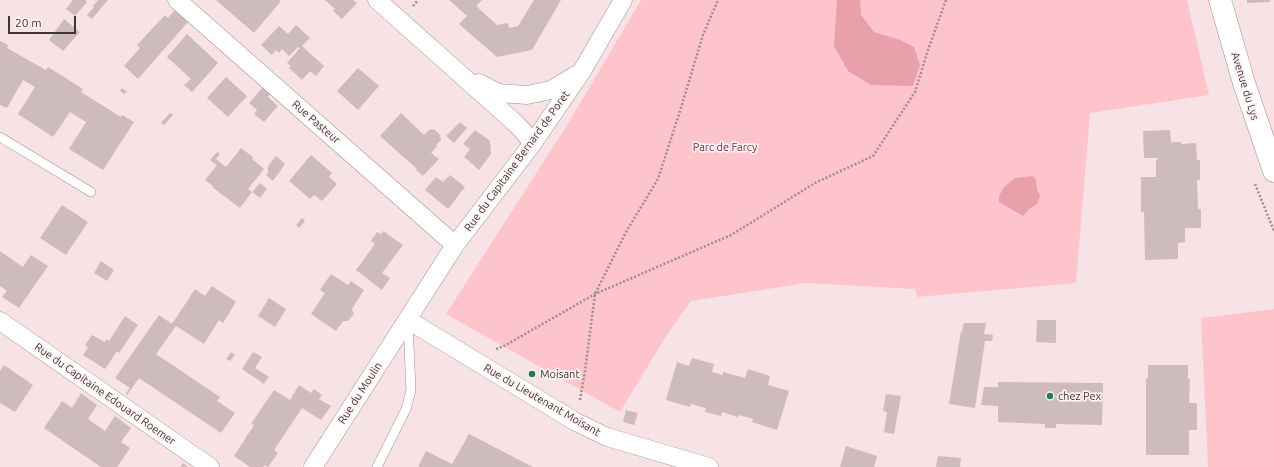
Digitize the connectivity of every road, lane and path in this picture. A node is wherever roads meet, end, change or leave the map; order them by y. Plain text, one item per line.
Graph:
1 (177, 0) edge
2 (377, 0) edge
3 (623, 0) edge
4 (718, 0) edge
5 (946, 0) edge
6 (1220, 0) edge
7 (582, 71) junction
8 (461, 75) junction
9 (0, 137) edge
10 (533, 143) junction
11 (1274, 171) edge
12 (92, 192) dead end
13 (455, 245) junction
14 (595, 294) junction
15 (408, 320) junction
16 (0, 321) edge
17 (467, 357) junction
18 (576, 422) junction
19 (210, 467) edge
20 (313, 467) edge
21 (377, 467) edge
22 (709, 467) edge

1 - 13 street, Rue Pasteur
2 - 8 street
3 - 7 street, Rue du Capitaine Bernard de Poret
4 - 14 path
5 - 14 path
6 - 11 main road, Avenue du Lys
7 - 8 street
7 - 10 street, Rue du Capitaine Bernard de Poret
8 - 10 street
9 - 12 lane
10 - 13 street, Rue du Capitaine Bernard de Poret
13 - 15 street, Rue du Capitaine Bernard de Poret
14 - 17 path
14 - 18 path
15 - 17 street, Rue du Lieutenant Moisant
15 - 20 street, Rue du Moulin
15 - 21 lane
16 - 19 street, Rue du Capitaine Edouard Roemer
17 - 18 street, Rue du Lieutenant Moisant
18 - 22 street, Rue du Lieutenant Moisant

